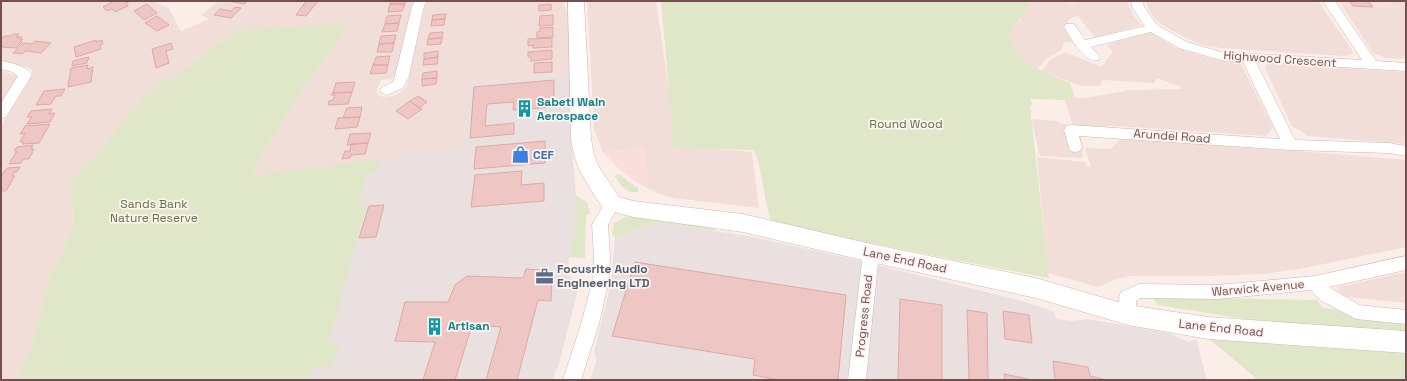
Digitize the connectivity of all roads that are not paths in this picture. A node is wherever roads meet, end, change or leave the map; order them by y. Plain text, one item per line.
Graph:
1 (421, 1) edge
2 (576, 1) edge
3 (1137, 1) edge
4 (1329, 1) edge
5 (1070, 27) dead end
6 (1153, 28) junction
7 (1082, 45) junction
8 (1094, 57) dead end
9 (1248, 59) junction
10 (1, 65) edge
11 (1372, 65) junction
12 (1406, 67) edge
13 (387, 90) dead end
14 (1, 114) edge
15 (1290, 144) junction
16 (1074, 147) dead end
17 (1406, 151) edge
18 (612, 203) junction
19 (871, 253) junction
20 (1406, 263) edge
21 (1315, 283) junction
22 (1128, 315) junction
23 (1406, 317) edge
24 (1406, 342) edge
25 (572, 380) edge
26 (857, 380) edge

1 - 13 street
2 - 18 street
3 - 6 street, Highwood Crescent
4 - 11 street
5 - 7 street
6 - 7 street
6 - 9 street, Highwood Crescent
7 - 8 street
9 - 11 street, Highwood Crescent
9 - 15 street
10 - 14 street
11 - 12 street, Highwood Crescent
15 - 16 street, Arundel Road
15 - 17 street, Arundel Road
18 - 19 street, Lane End Road
18 - 25 street
19 - 22 street, Lane End Road
19 - 26 street, Progress Road
20 - 21 street, Warwick Avenue
21 - 22 street, Warwick Avenue
21 - 23 street
22 - 24 street, Lane End Road

